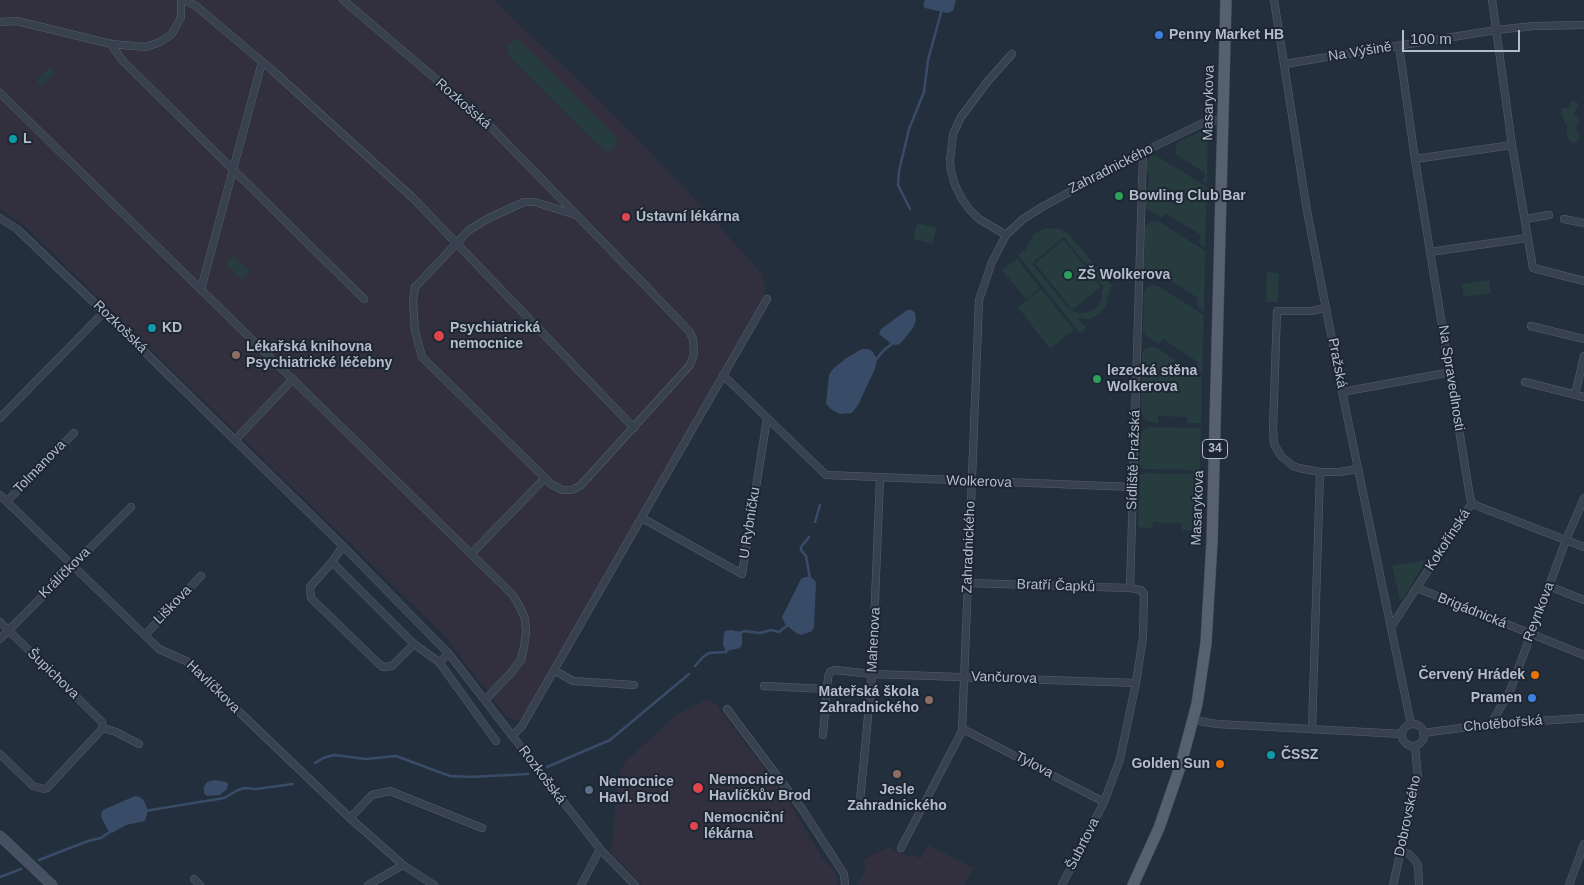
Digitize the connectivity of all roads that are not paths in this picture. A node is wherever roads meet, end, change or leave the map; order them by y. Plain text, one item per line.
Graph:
1 (182, 0) edge
2 (343, 0) edge
3 (1226, 0) edge
4 (1274, 0) edge
5 (1492, 0) edge
6 (0, 22) edge
7 (1584, 25) edge
8 (1496, 30) junction
9 (111, 44) junction
10 (1399, 46) junction
11 (1012, 54) dead end
12 (262, 62) junction
13 (1284, 64) junction
14 (0, 93) edge
15 (1223, 119) junction
16 (1512, 145) junction
17 (1143, 152) junction
18 (1415, 159) junction
19 (234, 170) junction
20 (576, 215) junction
21 (1549, 215) dead end
22 (0, 218) edge
23 (1564, 218) dead end
24 (1525, 219) junction
25 (1584, 223) edge
26 (1006, 236) junction
27 (1527, 238) junction
28 (456, 243) junction
29 (1430, 252) junction
30 (1584, 281) edge
31 (201, 290) junction
32 (364, 299) dead end
33 (767, 299) dead end
34 (1325, 308) junction
35 (104, 312) junction
36 (1531, 326) dead end
37 (1584, 338) edge
38 (1584, 356) edge
39 (1451, 372) junction
40 (722, 375) junction
41 (293, 379) junction
42 (1525, 382) dead end
43 (1342, 392) junction
44 (1575, 395) junction
45 (1584, 397) edge
46 (0, 418) edge
47 (767, 419) junction
48 (634, 428) junction
49 (74, 433) dead end
50 (235, 440) junction
51 (1358, 469) junction
52 (1320, 472) junction
53 (545, 478) junction
54 (880, 478) junction
55 (972, 482) junction
56 (1133, 487) junction
57 (0, 495) edge
58 (1584, 498) edge
59 (7, 501) junction
60 (1472, 503) junction
61 (131, 508) dead end
62 (642, 518) junction
63 (1566, 540) junction
64 (343, 546) junction
65 (1584, 547) edge
66 (472, 553) junction
67 (332, 562) junction
68 (73, 565) junction
69 (201, 576) dead end
70 (968, 583) junction
71 (1549, 586) junction
72 (1130, 588) junction
73 (1417, 588) junction
74 (1584, 600) edge
75 (0, 622) edge
76 (1390, 627) junction
77 (8, 630) junction
78 (144, 635) junction
79 (1531, 635) junction
80 (0, 639) edge
81 (414, 644) junction
82 (449, 654) junction
83 (1584, 655) edge
84 (438, 662) junction
85 (554, 670) junction
86 (872, 674) junction
87 (965, 677) junction
88 (1136, 683) junction
89 (634, 685) dead end
90 (764, 686) dead end
91 (826, 689) junction
92 (485, 700) junction
93 (727, 709) dead end
94 (1584, 718) edge
95 (1193, 720) junction
96 (1411, 724) junction
97 (1491, 724) junction
98 (103, 728) junction
99 (963, 729) junction
100 (1312, 730) junction
101 (1423, 733) junction
102 (823, 734) dead end
103 (1402, 734) junction
104 (512, 736) junction
105 (496, 741) dead end
106 (139, 744) dead end
107 (1415, 746) junction
108 (0, 754) edge
109 (860, 801) dead end
110 (1104, 802) junction
111 (350, 818) junction
112 (482, 828) dead end
113 (0, 836) edge
114 (1584, 844) edge
115 (900, 848) dead end
116 (600, 849) junction
117 (1401, 851) junction
118 (404, 865) junction
119 (1580, 865) edge
120 (194, 879) dead end
121 (52, 885) edge
122 (200, 885) edge
123 (368, 885) edge
124 (434, 885) edge
125 (581, 885) edge
126 (635, 885) edge
127 (845, 885) edge
128 (1062, 885) edge
129 (1133, 885) edge
130 (1393, 885) edge
131 (1419, 885) edge
132 (1569, 885) edge

1 - 9 street
1 - 12 street
2 - 20 street, Rozkošská
3 - 15 main road, Masarykova / 34
4 - 13 street, Pražská
5 - 8 street
6 - 9 street
7 - 8 street, Na Výšině
8 - 10 street, Na Výšině
8 - 16 street
9 - 19 street
10 - 13 street, Na Výšině
10 - 18 street, Na Spravedlnosti
11 - 26 street
12 - 19 street
12 - 28 street
13 - 34 street, Pražská
14 - 31 street
15 - 17 street, Zahradnického
15 - 95 main road, Masarykova / 34
16 - 18 street
16 - 24 street
17 - 26 street, Zahradnického
17 - 56 street, Sídliště Pražská
18 - 29 street, Na Spravedlnosti
19 - 31 street
19 - 32 street
20 - 28 street, Rozkošská
20 - 48 street, Rozkošská
21 - 24 street
22 - 35 street, Rozkošská
23 - 25 street
24 - 27 street
26 - 55 street, Zahradnického
27 - 29 street
27 - 30 street
28 - 48 street
28 - 53 street, Rozkošská
29 - 39 street, Na Spravedlnosti
31 - 41 street
33 - 40 street
34 - 43 street, Pražská
34 - 52 street
35 - 46 street
35 - 50 street, Rozkošská
36 - 37 street
38 - 44 street
39 - 43 street
39 - 60 street, Na Spravedlnosti
40 - 47 street
40 - 62 street
41 - 50 street
41 - 66 street
42 - 44 street
43 - 51 street, Pražská
44 - 45 street
47 - 54 street, Wolkerova
47 - 62 street, U Rybníčku
48 - 53 street, Rozkošská
49 - 59 street, Tolmanova
50 - 64 street, Rozkošská
51 - 52 street
51 - 76 street, Pražská
52 - 100 street
53 - 66 street
54 - 55 street, Wolkerova
54 - 86 street, Mahenova
55 - 56 street, Wolkerova
55 - 70 street, Zahradnického
56 - 72 street, Sídliště Pražská
57 - 59 street, Havlíčkova
58 - 63 street, Reynkova
59 - 68 street, Havlíčkova
60 - 63 street, Kokořínská
60 - 73 street, Kokořínská
61 - 68 street, Králíčkova
62 - 85 street
63 - 65 street, Kokořínská
63 - 71 street, Reynkova
64 - 67 street
64 - 82 street, Rozkošská
66 - 92 street
67 - 81 street
67 - 81 street
68 - 77 street, Králíčkova
68 - 78 street, Havlíčkova
69 - 78 street, Liškova
70 - 72 street, Bratří Čapků
70 - 87 street, Zahradnického
71 - 74 street
71 - 79 street, Reynkova
72 - 88 street, Bratří Čapků
73 - 76 street, Kokořínská
73 - 79 street, Brigádnická
75 - 77 street, Šupichova
76 - 96 street, Pražská
77 - 80 street, Králíčkova
77 - 98 street, Šupichova
78 - 111 street, Havlíčkova
79 - 83 street, Brigádnická
79 - 97 street, Reynkova
81 - 84 street
82 - 84 street
82 - 92 street, Rozkošská
84 - 105 street
85 - 89 street
85 - 104 street
86 - 87 street, Vančurova
86 - 91 street, Vančurova
86 - 109 street, Mahenova
87 - 88 street, Vančurova
87 - 99 street, Zahradnického
88 - 110 street
90 - 91 street
91 - 102 street
92 - 104 street, Rozkošská
93 - 127 street
94 - 97 street, Chotěbořská
95 - 100 street
95 - 129 main road, Masarykova / 34
96 - 101 street
96 - 103 street
97 - 101 street, Chotěbořská
98 - 106 street
98 - 108 street
99 - 110 street, Tylova
99 - 115 street, Zahradnického
100 - 103 street
101 - 107 street
103 - 107 street
104 - 116 street, Rozkošská
107 - 117 street, Dobrovského
110 - 128 street, Šubrtova
111 - 112 street
111 - 118 street, Havlíčkova
113 - 121 main road
114 - 119 street
116 - 125 street
116 - 126 street, Rozkošská
117 - 130 street, Dobrovského
117 - 131 street
118 - 123 street
118 - 124 street, Havlíčkova
119 - 132 street
120 - 122 street

